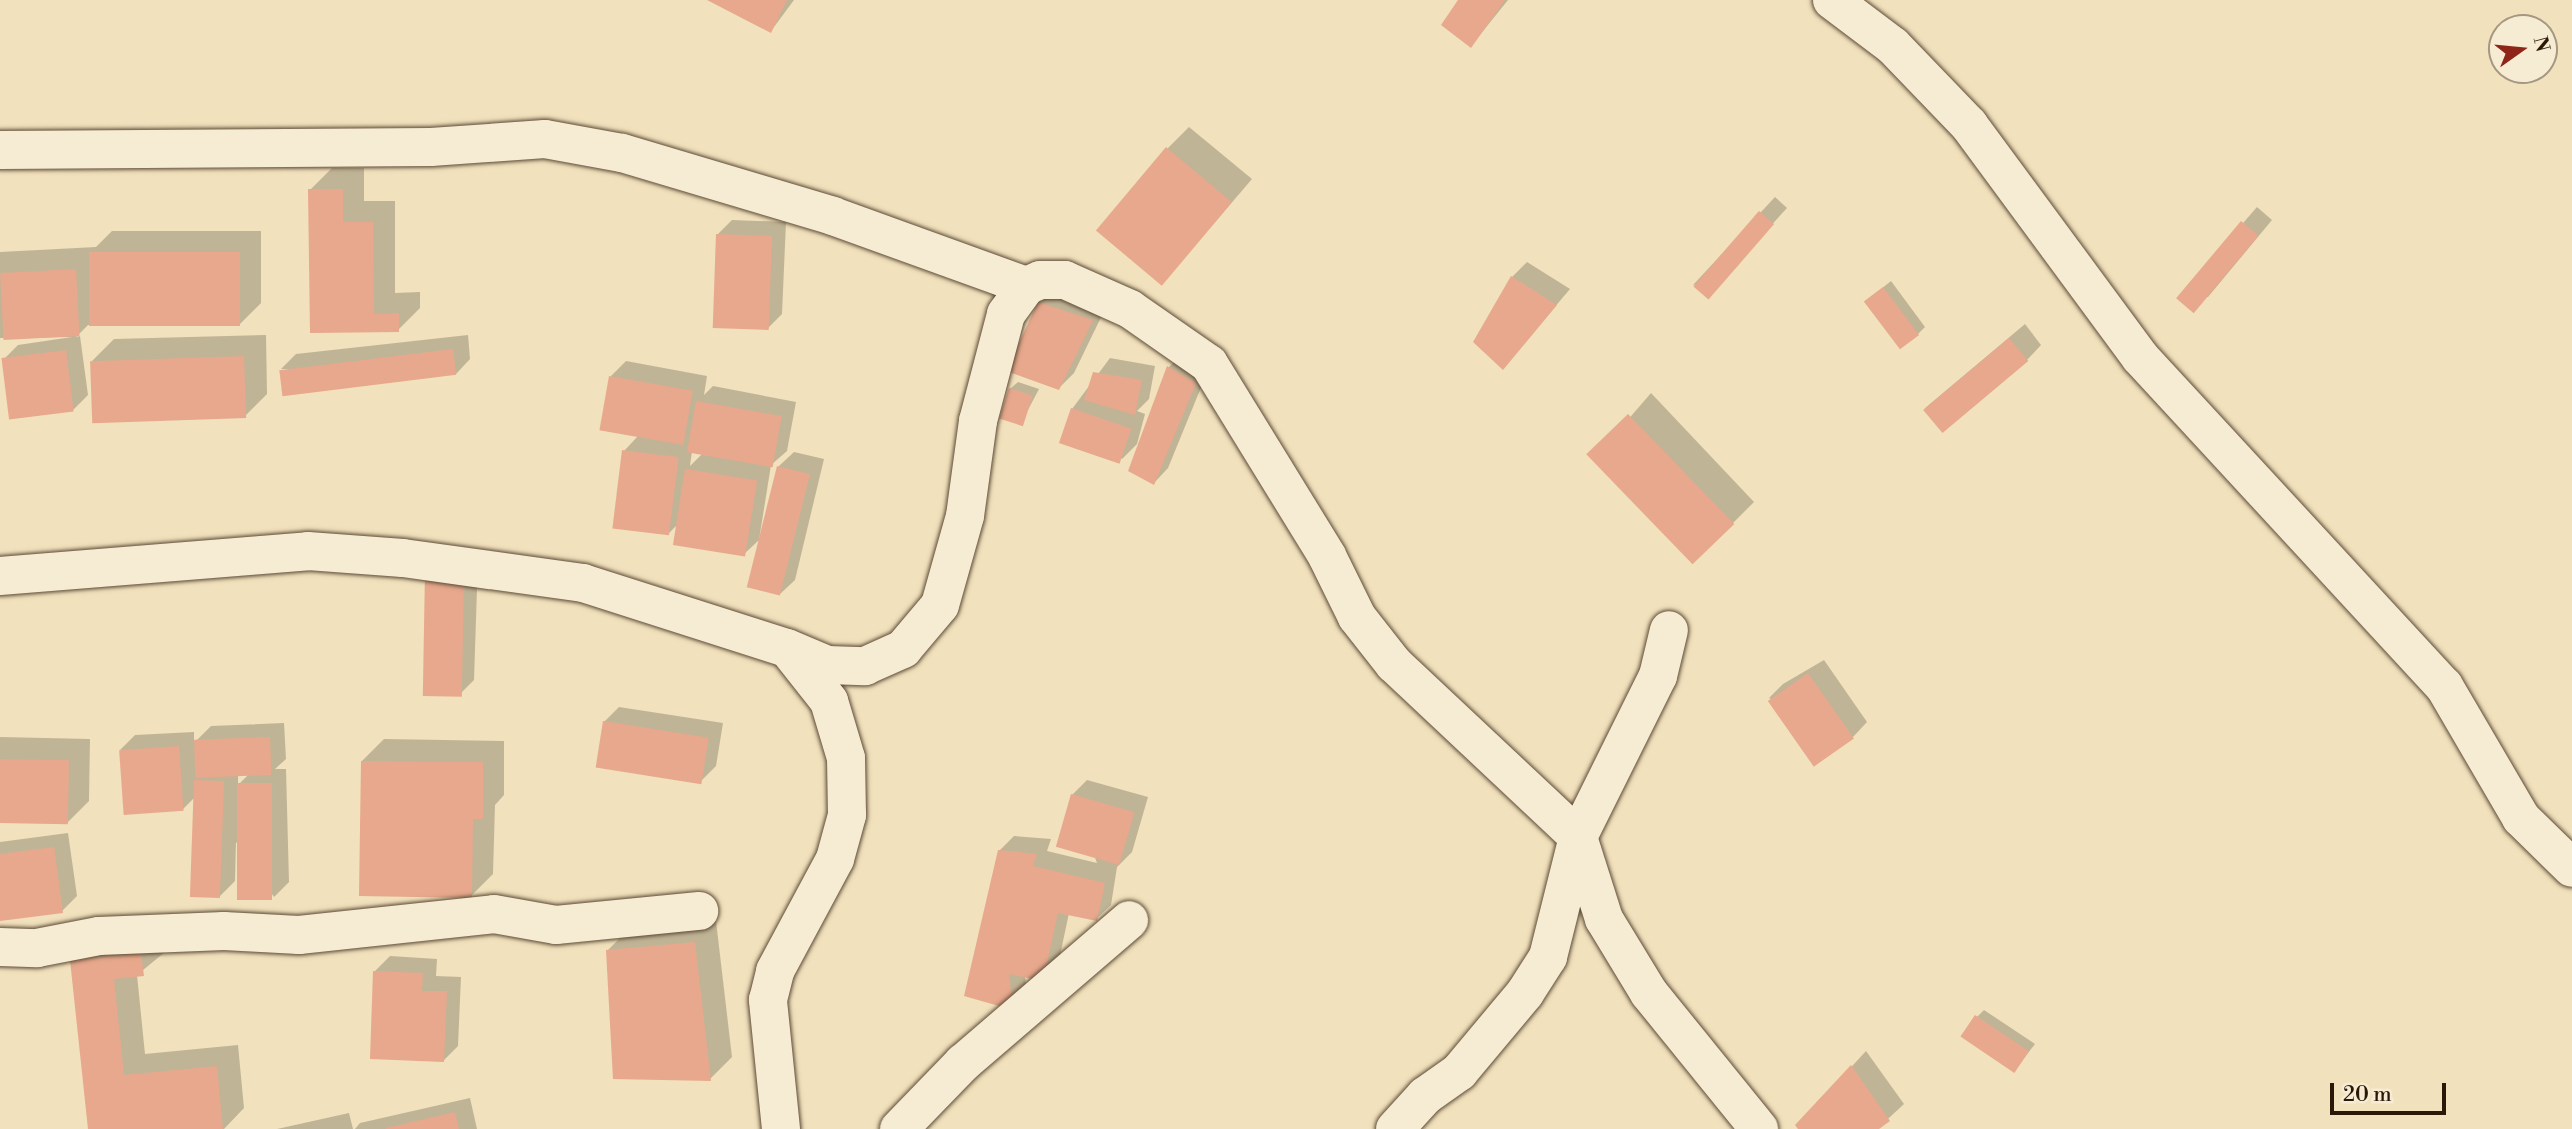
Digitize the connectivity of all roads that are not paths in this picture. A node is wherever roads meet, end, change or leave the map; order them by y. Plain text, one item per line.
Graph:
1 (1832, 0) edge
2 (0, 150) edge
3 (1026, 285) junction
4 (0, 576) edge
5 (1669, 630) dead end
6 (787, 648) junction
7 (1578, 837) junction
8 (2572, 868) edge
9 (699, 911) dead end
10 (1129, 920) dead end
11 (0, 947) edge
12 (781, 1129) edge
13 (899, 1129) edge
14 (1395, 1129) edge
15 (1759, 1129) edge

1 - 8 street
2 - 3 street
3 - 6 street
3 - 7 street
4 - 6 street
5 - 7 street
6 - 12 street
7 - 14 street
7 - 15 street
9 - 11 street
10 - 13 street

